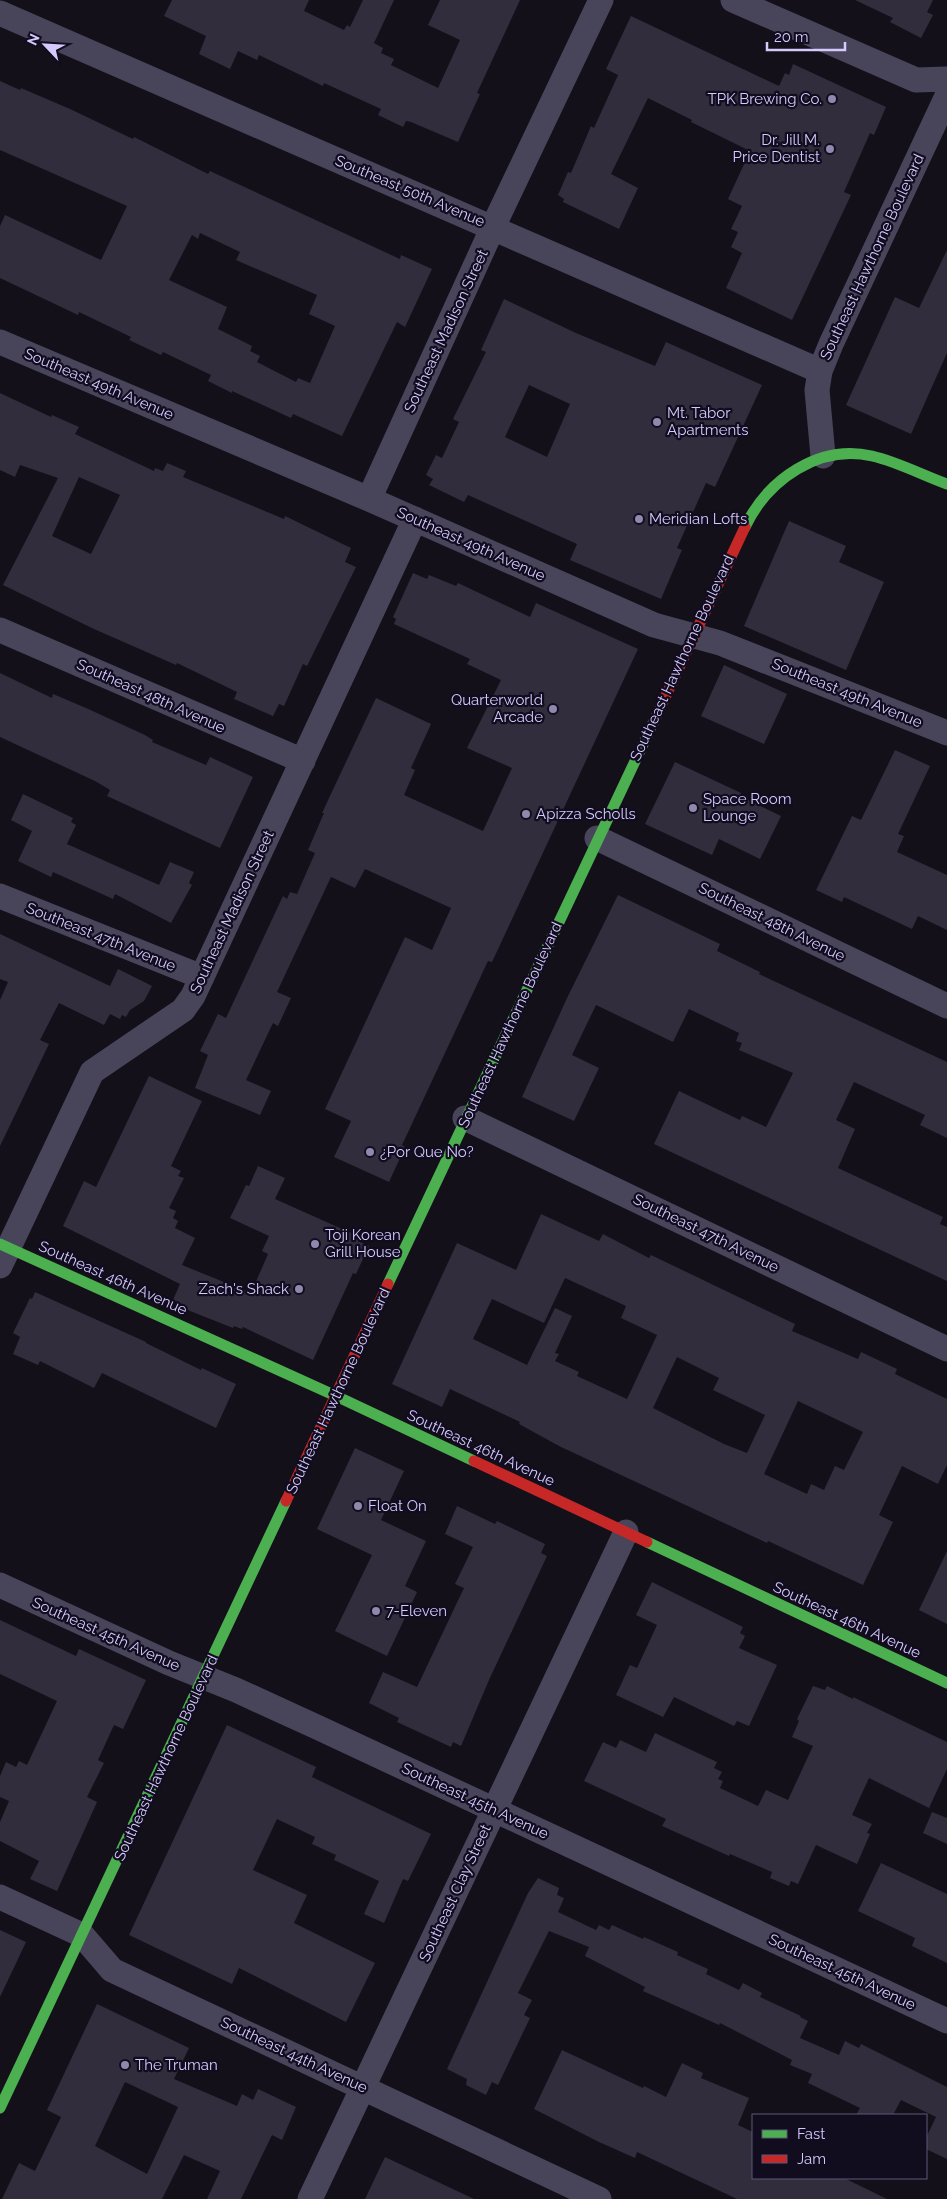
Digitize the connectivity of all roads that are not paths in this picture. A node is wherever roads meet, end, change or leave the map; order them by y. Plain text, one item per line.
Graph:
1 (601, 0) edge
2 (733, 0) edge
3 (0, 13) edge
4 (947, 79) edge
5 (947, 96) edge
6 (493, 227) junction
7 (0, 342) edge
8 (820, 371) junction
9 (823, 456) junction
10 (947, 484) edge
11 (369, 499) junction
12 (415, 519) junction
13 (0, 630) edge
14 (693, 636) junction
15 (947, 733) edge
16 (303, 762) junction
17 (597, 838) junction
18 (0, 896) edge
19 (202, 977) junction
20 (947, 1006) edge
21 (465, 1118) junction
22 (3, 1253) edge
23 (947, 1349) edge
24 (336, 1396) junction
25 (626, 1532) junction
26 (0, 1586) edge
27 (204, 1677) junction
28 (947, 1683) edge
29 (494, 1810) junction
30 (0, 1897) edge
31 (82, 1935) junction
32 (947, 2021) edge
33 (363, 2087) junction
34 (0, 2108) edge
35 (310, 2199) edge
36 (599, 2199) edge

1 - 6 street, Southeast Madison Street
2 - 4 street
3 - 6 street, Southeast 50th Avenue
5 - 8 street, Southeast Hawthorne Boulevard
6 - 8 street, Southeast 50th Avenue
6 - 11 street, Southeast Madison Street
7 - 11 street, Southeast 49th Avenue
8 - 9 street, Southeast Hawthorne Boulevard
9 - 10 main road
9 - 14 main road, Southeast Hawthorne Boulevard
11 - 12 street, Southeast 49th Avenue
12 - 14 street, Southeast 49th Avenue
12 - 16 street, Southeast Madison Street
13 - 16 street, Southeast 48th Avenue
14 - 15 street, Southeast 49th Avenue
14 - 17 main road, Southeast Hawthorne Boulevard
16 - 19 street, Southeast Madison Street
17 - 20 street, Southeast 48th Avenue
17 - 21 main road, Southeast Hawthorne Boulevard
18 - 19 street, Southeast 47th Avenue
19 - 22 street, Southeast Madison Street
21 - 23 street, Southeast 47th Avenue
21 - 24 main road, Southeast Hawthorne Boulevard
22 - 24 main road, Southeast 46th Avenue
24 - 25 main road, Southeast 46th Avenue
24 - 27 main road, Southeast Hawthorne Boulevard
25 - 28 main road, Southeast 46th Avenue
25 - 29 street, Southeast Clay Street
26 - 27 street, Southeast 45th Avenue
27 - 29 street, Southeast 45th Avenue
27 - 31 main road, Southeast Hawthorne Boulevard
29 - 32 street, Southeast 45th Avenue
29 - 33 street, Southeast Clay Street
30 - 31 street, Southeast 44th Avenue
31 - 33 street, Southeast 44th Avenue
31 - 34 main road, Southeast Hawthorne Boulevard
33 - 35 street, Southeast Clay Street
33 - 36 street, Southeast 44th Avenue

